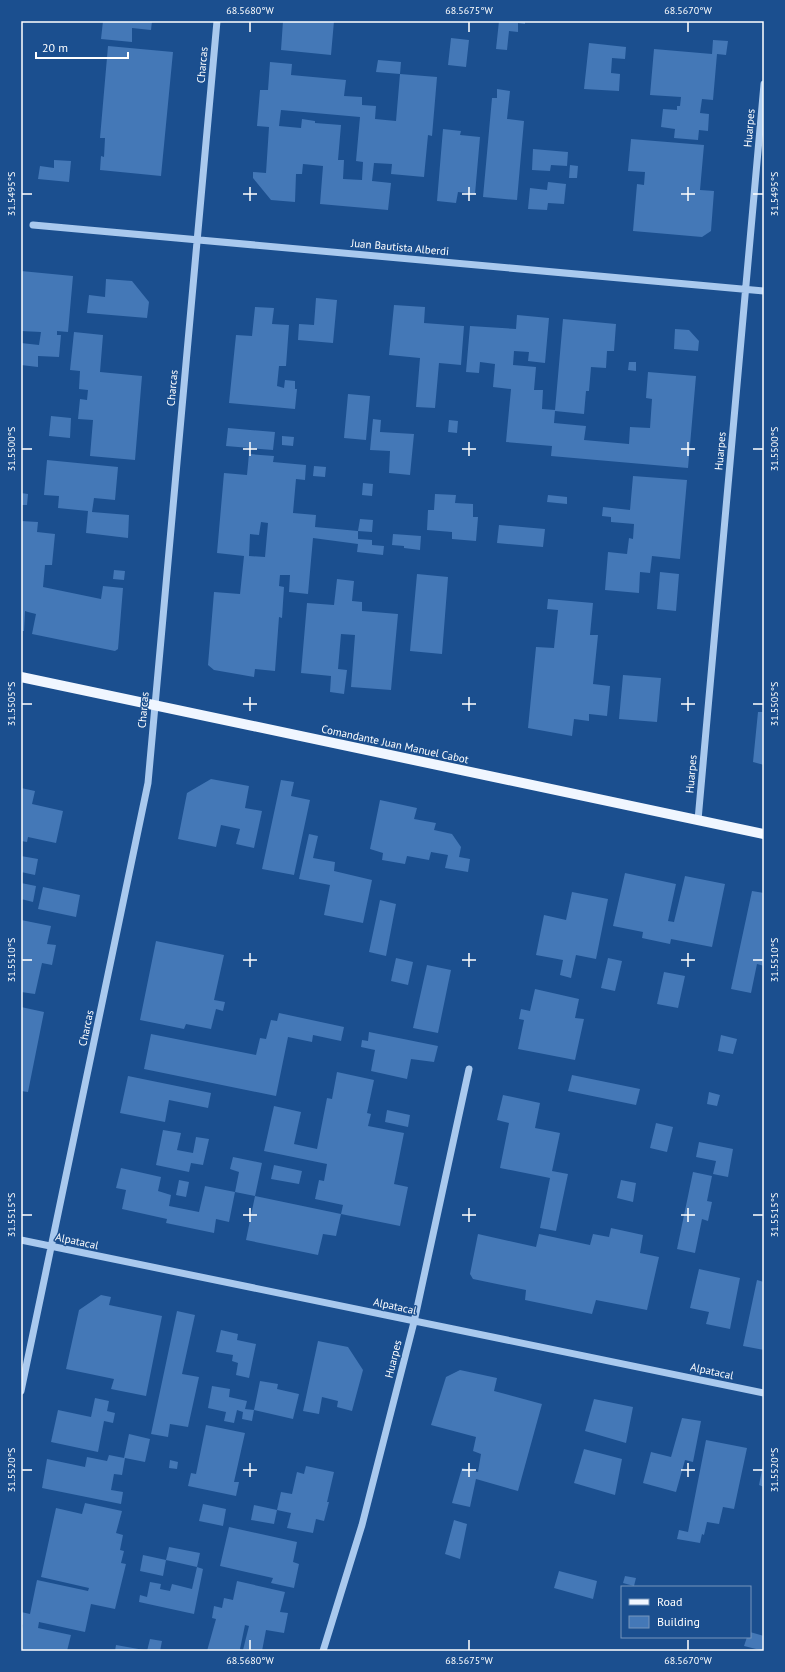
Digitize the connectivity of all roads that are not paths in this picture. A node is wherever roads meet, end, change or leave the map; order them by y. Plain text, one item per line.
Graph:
1 (217, 21) edge
2 (764, 84) edge
3 (33, 225) dead end
4 (197, 240) junction
5 (745, 289) junction
6 (764, 291) edge
7 (21, 677) edge
8 (154, 705) junction
9 (698, 820) junction
10 (764, 834) edge
11 (469, 1069) dead end
12 (21, 1240) edge
13 (51, 1247) junction
14 (414, 1322) junction
15 (21, 1391) edge
16 (764, 1393) edge
17 (323, 1651) edge

1 - 4 street, Charcas
2 - 5 street, Huarpes
3 - 4 street, Juan Bautista Alberdi
4 - 5 street, Juan Bautista Alberdi
4 - 8 street, Charcas
5 - 6 street, Juan Bautista Alberdi
5 - 9 street, Huarpes
7 - 8 main road, Comandante Juan Manuel Cabot
8 - 9 main road, Comandante Juan Manuel Cabot
8 - 13 street, Charcas
9 - 10 main road, Comandante Juan Manuel Cabot
11 - 14 street, Huarpes
12 - 13 street, Alpatacal
13 - 14 street, Alpatacal
13 - 15 street, Charcas
14 - 16 street, Alpatacal
14 - 17 street, Huarpes

